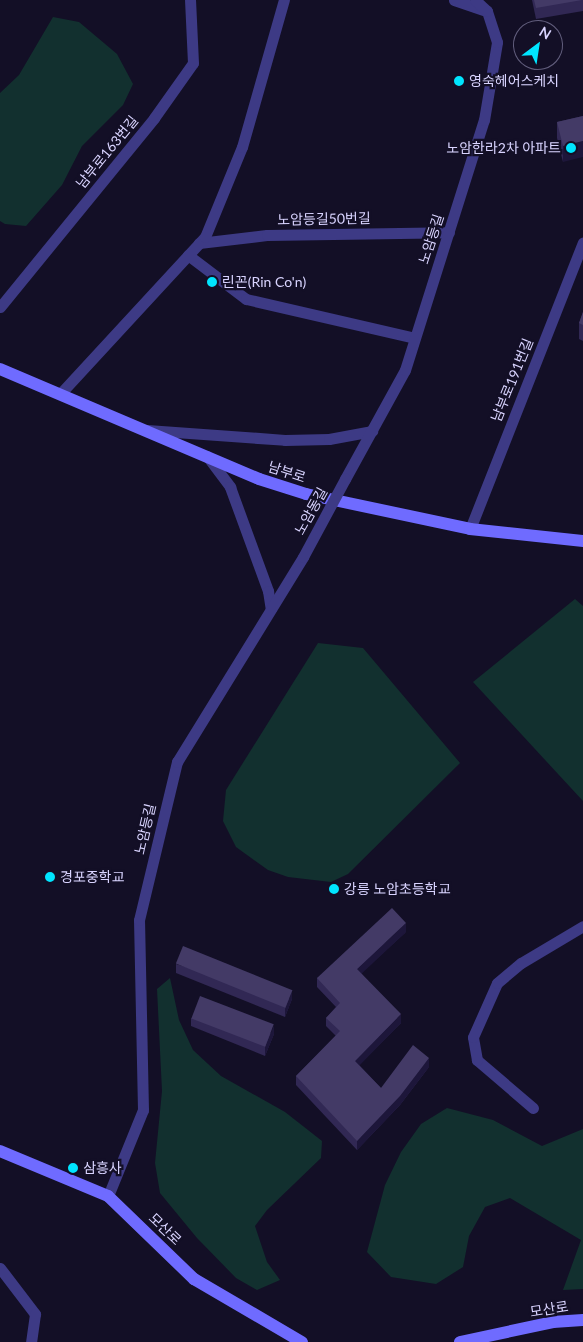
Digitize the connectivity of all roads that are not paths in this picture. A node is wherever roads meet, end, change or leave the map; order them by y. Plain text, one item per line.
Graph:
1 (190, 0) edge
2 (284, 0) edge
3 (454, 0) edge
4 (474, 0) edge
5 (487, 12) junction
6 (448, 232) junction
7 (583, 242) edge
8 (200, 243) junction
9 (188, 255) junction
10 (0, 307) edge
11 (415, 338) junction
12 (0, 369) edge
13 (60, 394) junction
14 (144, 430) junction
15 (372, 431) junction
16 (207, 456) junction
17 (345, 479) joint
18 (470, 529) junction
19 (583, 541) edge
20 (302, 557) joint
21 (271, 609) junction
22 (583, 926) edge
23 (533, 1108) dead end
24 (0, 1151) edge
25 (108, 1196) junction
26 (0, 1268) edge
27 (583, 1320) edge
28 (30, 1342) edge
29 (302, 1342) edge
30 (460, 1342) edge

1 - 10 street, 남부로163번길
2 - 8 street
3 - 5 street
4 - 5 street, 노암등길
5 - 6 street, 노암등길
6 - 8 street, 노암등길50번길
6 - 11 street, 노암등길
7 - 18 street, 남부로191번길
8 - 9 street
9 - 11 street
9 - 13 street
11 - 15 street, 노암등길
12 - 13 street, 남부로
13 - 14 street, 남부로
14 - 15 street
14 - 16 street, 남부로
15 - 17 street, 노암등길
16 - 18 street, 남부로
16 - 21 street
17 - 20 street, 노암동길, bridge
18 - 19 street, 남부로
20 - 21 street, 노암등길
21 - 25 street, 노암등길
22 - 23 street
24 - 25 street, 모산로
25 - 29 street, 모산로
26 - 28 street
27 - 30 street, 모산로

